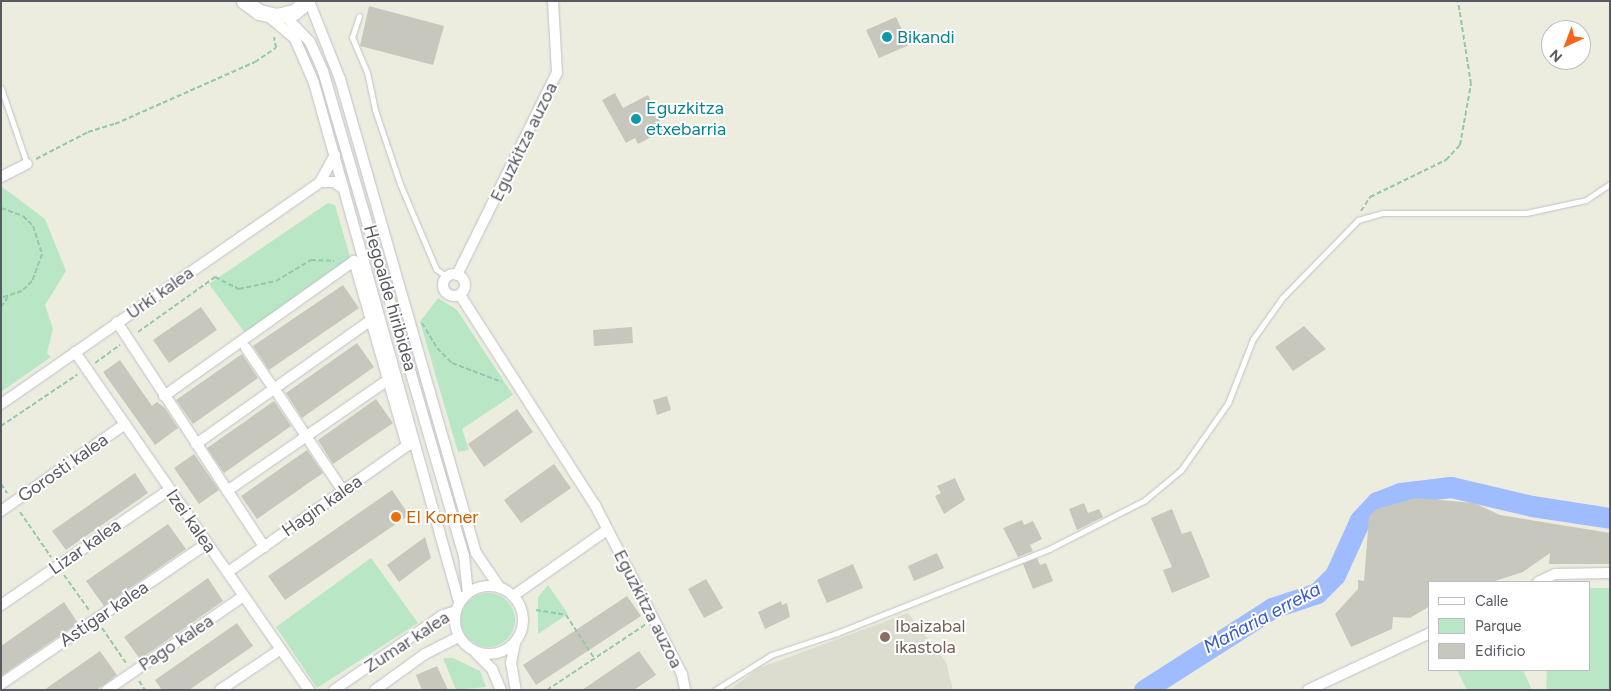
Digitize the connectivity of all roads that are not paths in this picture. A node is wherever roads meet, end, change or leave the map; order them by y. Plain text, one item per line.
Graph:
1 (244, 1) edge
2 (308, 1) edge
3 (553, 1) edge
4 (268, 15) junction
5 (284, 15) junction
6 (358, 16) dead end
7 (1, 88) edge
8 (335, 155) junction
9 (27, 164) joint
10 (1, 177) edge
11 (320, 182) junction
12 (1610, 184) edge
13 (344, 189) junction
14 (452, 276) junction
15 (460, 295) junction
16 (371, 320) junction
17 (118, 322) junction
18 (246, 348) dead end
19 (75, 352) junction
20 (388, 380) junction
21 (276, 391) junction
22 (164, 396) junction
23 (1, 404) edge
24 (124, 425) junction
25 (308, 439) junction
26 (416, 440) junction
27 (196, 444) junction
28 (407, 446) junction
29 (169, 490) junction
30 (227, 491) junction
31 (343, 491) junction
32 (1, 511) edge
33 (607, 530) junction
34 (206, 544) junction
35 (264, 547) junction
36 (228, 572) junction
37 (1610, 573) edge
38 (1540, 581) edge
39 (500, 588) junction
40 (468, 593) junction
41 (244, 596) junction
42 (513, 596) junction
43 (1, 605) edge
44 (458, 606) junction
45 (1428, 634) edge
46 (458, 637) junction
47 (515, 643) junction
48 (281, 649) junction
49 (476, 652) junction
50 (1, 684) edge
51 (107, 690) edge
52 (220, 690) edge
53 (309, 690) edge
54 (334, 690) edge
55 (375, 690) edge
56 (501, 690) edge
57 (516, 690) edge
58 (685, 690) edge
59 (715, 690) edge
60 (1308, 690) edge

1 - 4 main road
2 - 5 main road
2 - 39 street
3 - 14 street, Eguzkitza auzoa
4 - 5 main road
4 - 8 street
5 - 40 street, Hegoalde hiribidea
6 - 14 lane, Eguzkitza auzoa
7 - 9 lane
8 - 11 street
8 - 13 street
9 - 10 street
11 - 13 street
11 - 17 street, Urki kalea
12 - 59 lane
13 - 26 street
14 - 15 street, Eguzkitza auzoa
14 - 15 street, Eguzkitza auzoa
15 - 33 street, Eguzkitza auzoa
16 - 20 street, Hegoalde hiribidea
16 - 21 street, Hegoalde hiribidea
16 - 22 street, Hegoalde hiribidea
17 - 19 street, Urki kalea
17 - 22 street
18 - 21 street
19 - 23 street, Urki kalea
19 - 24 street, Izei kalea
20 - 25 street, Hegoalde hiribidea
20 - 28 street, Hegoalde hiribidea
21 - 25 street
21 - 27 street, Hegoalde hiribidea
22 - 27 street
24 - 29 street, Izei kalea
24 - 32 street, Gorosti kalea
25 - 30 street, Hegoalde hiribidea
25 - 31 street
26 - 28 street, Hagin kalea
26 - 44 street
27 - 30 street
28 - 31 street, Hagin kalea
29 - 34 street, Izei kalea
29 - 43 street, Lizar kalea
30 - 35 street
31 - 35 street, Hagin kalea
33 - 42 street, Eguzkitza auzoa
33 - 58 street, Eguzkitza auzoa
34 - 36 street, Izei kalea
34 - 50 street, Astigar kalea
35 - 36 street, Hagin kalea
36 - 41 street, Izei kalea
37 - 38 street
39 - 40 street
39 - 42 street
40 - 44 street
41 - 48 street, Izei kalea
41 - 51 street, Pago kalea
42 - 47 street
44 - 46 street
44 - 54 street, Zumar kalea
45 - 60 street
46 - 49 street
46 - 55 street
47 - 49 street
47 - 57 street
48 - 52 street
48 - 53 street, Izei kalea
49 - 56 street

